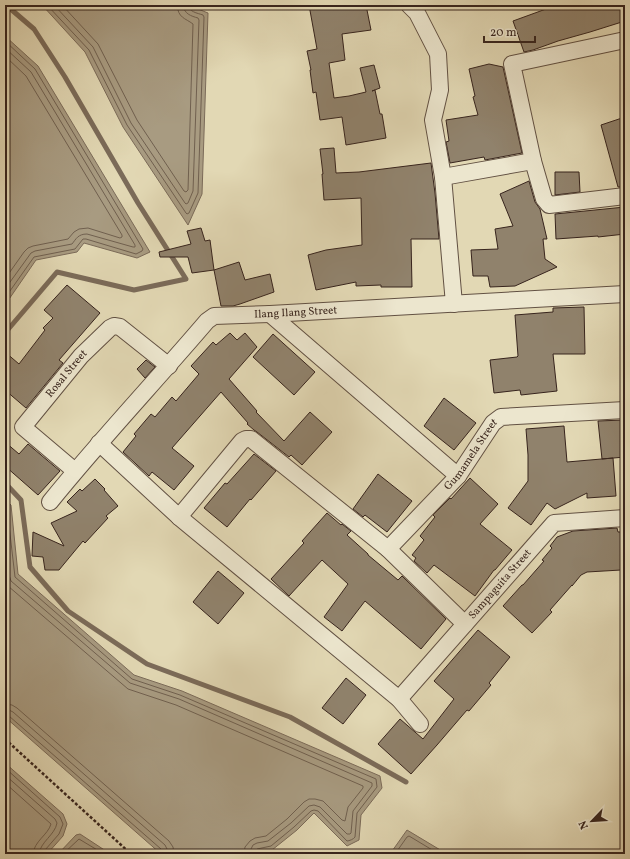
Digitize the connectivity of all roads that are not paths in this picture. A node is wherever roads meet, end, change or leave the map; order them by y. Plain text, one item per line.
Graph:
1 (409, 5) edge
2 (625, 40) edge
3 (533, 161) junction
4 (443, 176) junction
5 (625, 196) edge
6 (625, 294) edge
7 (454, 304) junction
8 (270, 314) junction
9 (169, 366) junction
10 (625, 410) edge
11 (99, 443) junction
12 (75, 471) junction
13 (458, 476) junction
14 (50, 502) dead end
15 (179, 517) junction
16 (625, 518) edge
17 (388, 549) junction
18 (465, 624) junction
19 (399, 699) junction
20 (420, 724) dead end

1 - 4 street
2 - 3 street
3 - 4 street
3 - 5 street
4 - 7 street
6 - 7 street, Ilang Ilang Street
7 - 8 street, Ilang Ilang Street
8 - 9 street, Ilang Ilang Street
8 - 13 street
9 - 11 street, Ilang Ilang Street
9 - 12 street, Rosal Street
10 - 13 street, Gumamela Street
11 - 12 street, Ilang Ilang Street
11 - 15 street
12 - 14 street, Ilang Ilang Street
13 - 17 street, Gumamela Street
15 - 17 street
15 - 19 street
16 - 18 street, Sampaguita Street
17 - 18 street
18 - 19 street, Sampaguita Street
19 - 20 street

